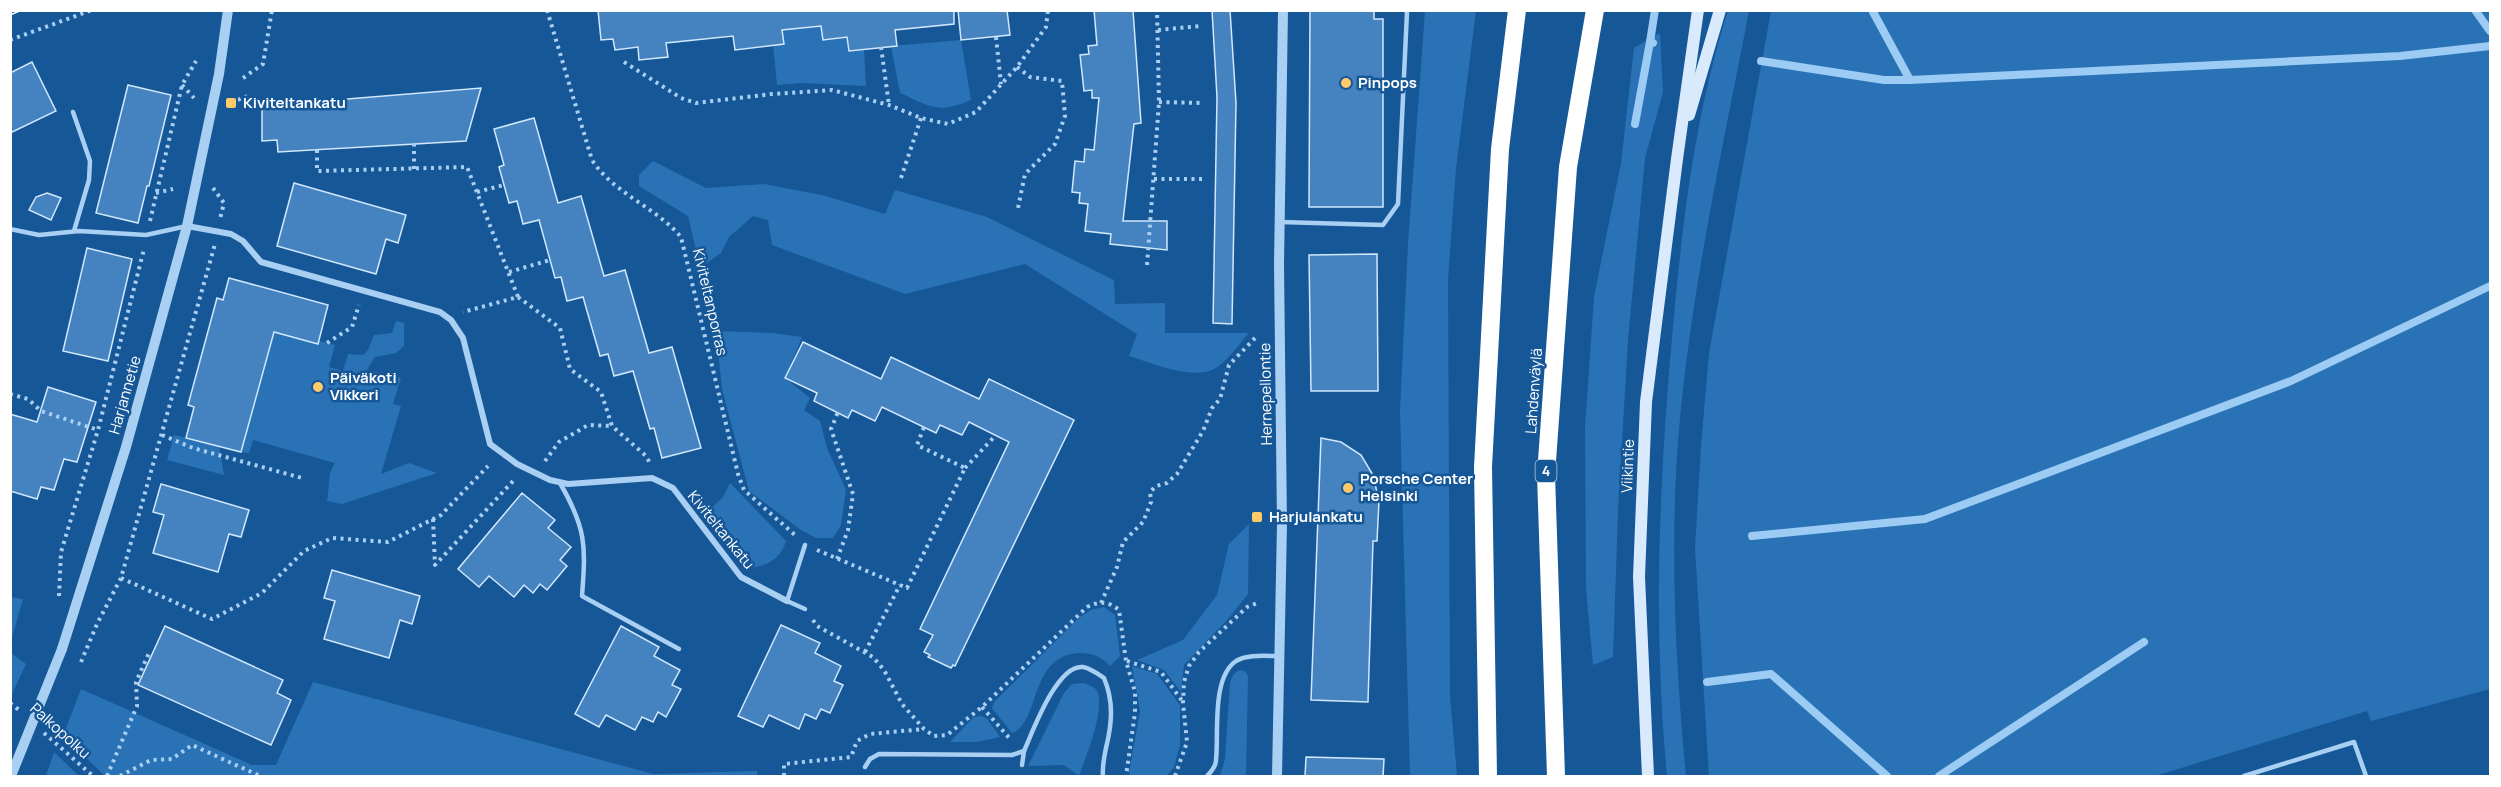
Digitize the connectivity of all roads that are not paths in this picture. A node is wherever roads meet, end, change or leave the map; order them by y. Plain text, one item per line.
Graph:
1 (228, 10) edge
2 (1283, 10) edge
3 (1405, 10) edge
4 (1517, 10) edge
5 (1595, 10) edge
6 (1608, 10) edge
7 (1698, 10) edge
8 (1720, 10) edge
9 (72, 112) dead end
10 (1677, 159) junction
11 (1568, 167) junction
12 (1280, 222) junction
13 (187, 226) junction
14 (10, 229) edge
15 (74, 231) junction
16 (560, 483) junction
17 (805, 545) road end
18 (787, 601) junction
19 (805, 609) road end
20 (679, 649) dead end
21 (1281, 656) junction
22 (1024, 751) junction
23 (1022, 765) dead end
24 (865, 767) dead end
25 (11, 777) edge
26 (1103, 777) edge
27 (1207, 777) edge
28 (1277, 777) edge
29 (1488, 777) edge
30 (1556, 777) edge
31 (1648, 777) edge
32 (2244, 777) edge
33 (2366, 777) edge

1 - 13 street, Harjannetie
2 - 12 street, Hernepellontie
3 - 12 lane
4 - 29 highway
5 - 11 highway, Lahdenväylä / 4
6 - 11 highway
7 - 10 main road, Viikintie
8 - 10 main road, Viikintie
9 - 15 lane
10 - 31 main road, Viikintie
11 - 30 highway, Lahdenväylä / 4
12 - 21 street, Hernepellontie
13 - 15 lane
13 - 16 street
13 - 25 street, Harjannetie, bridge
14 - 15 lane
16 - 18 street, Kiviteltankatu
16 - 20 lane
17 - 18 lane
18 - 19 lane
21 - 27 lane
21 - 28 street, Hernepellontie
22 - 23 lane
22 - 24 lane
22 - 26 lane
32 - 33 lane

